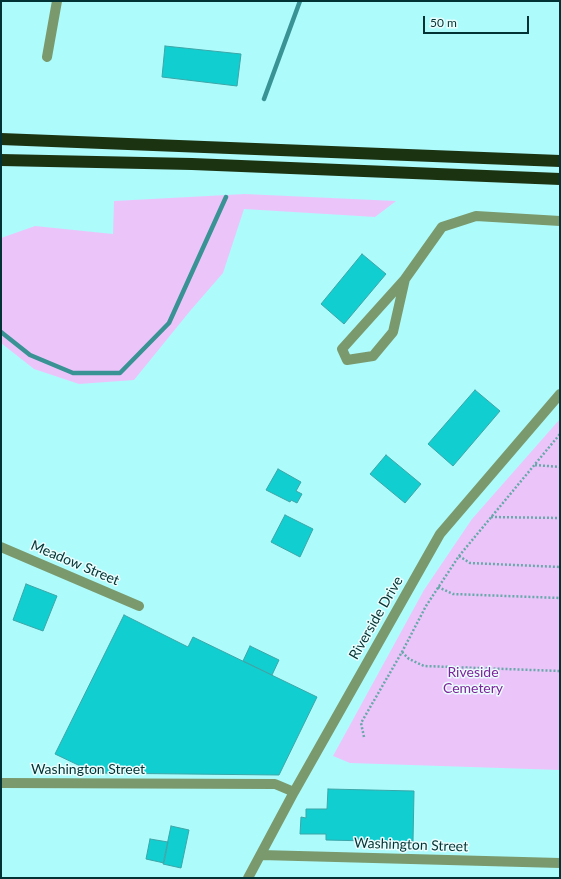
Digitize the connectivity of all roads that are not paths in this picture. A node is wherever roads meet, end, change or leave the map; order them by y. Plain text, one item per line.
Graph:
1 (57, 1) edge
2 (47, 57) dead end
3 (1, 139) edge
4 (1, 160) edge
5 (560, 161) edge
6 (560, 179) edge
7 (560, 221) edge
8 (405, 279) junction
9 (560, 394) edge
10 (1, 547) edge
11 (138, 606) dead end
12 (1, 783) edge
13 (294, 792) junction
14 (261, 855) junction
15 (560, 863) edge
16 (248, 878) edge

1 - 2 street
3 - 5 highway
4 - 6 highway
7 - 8 street
8 - 8 street
9 - 13 street, Riverside Drive
10 - 11 street, Meadow Street
12 - 13 street, Washington Street
13 - 14 street, Riverside Drive
14 - 15 street, Washington Street
14 - 16 street, Riverside Drive

